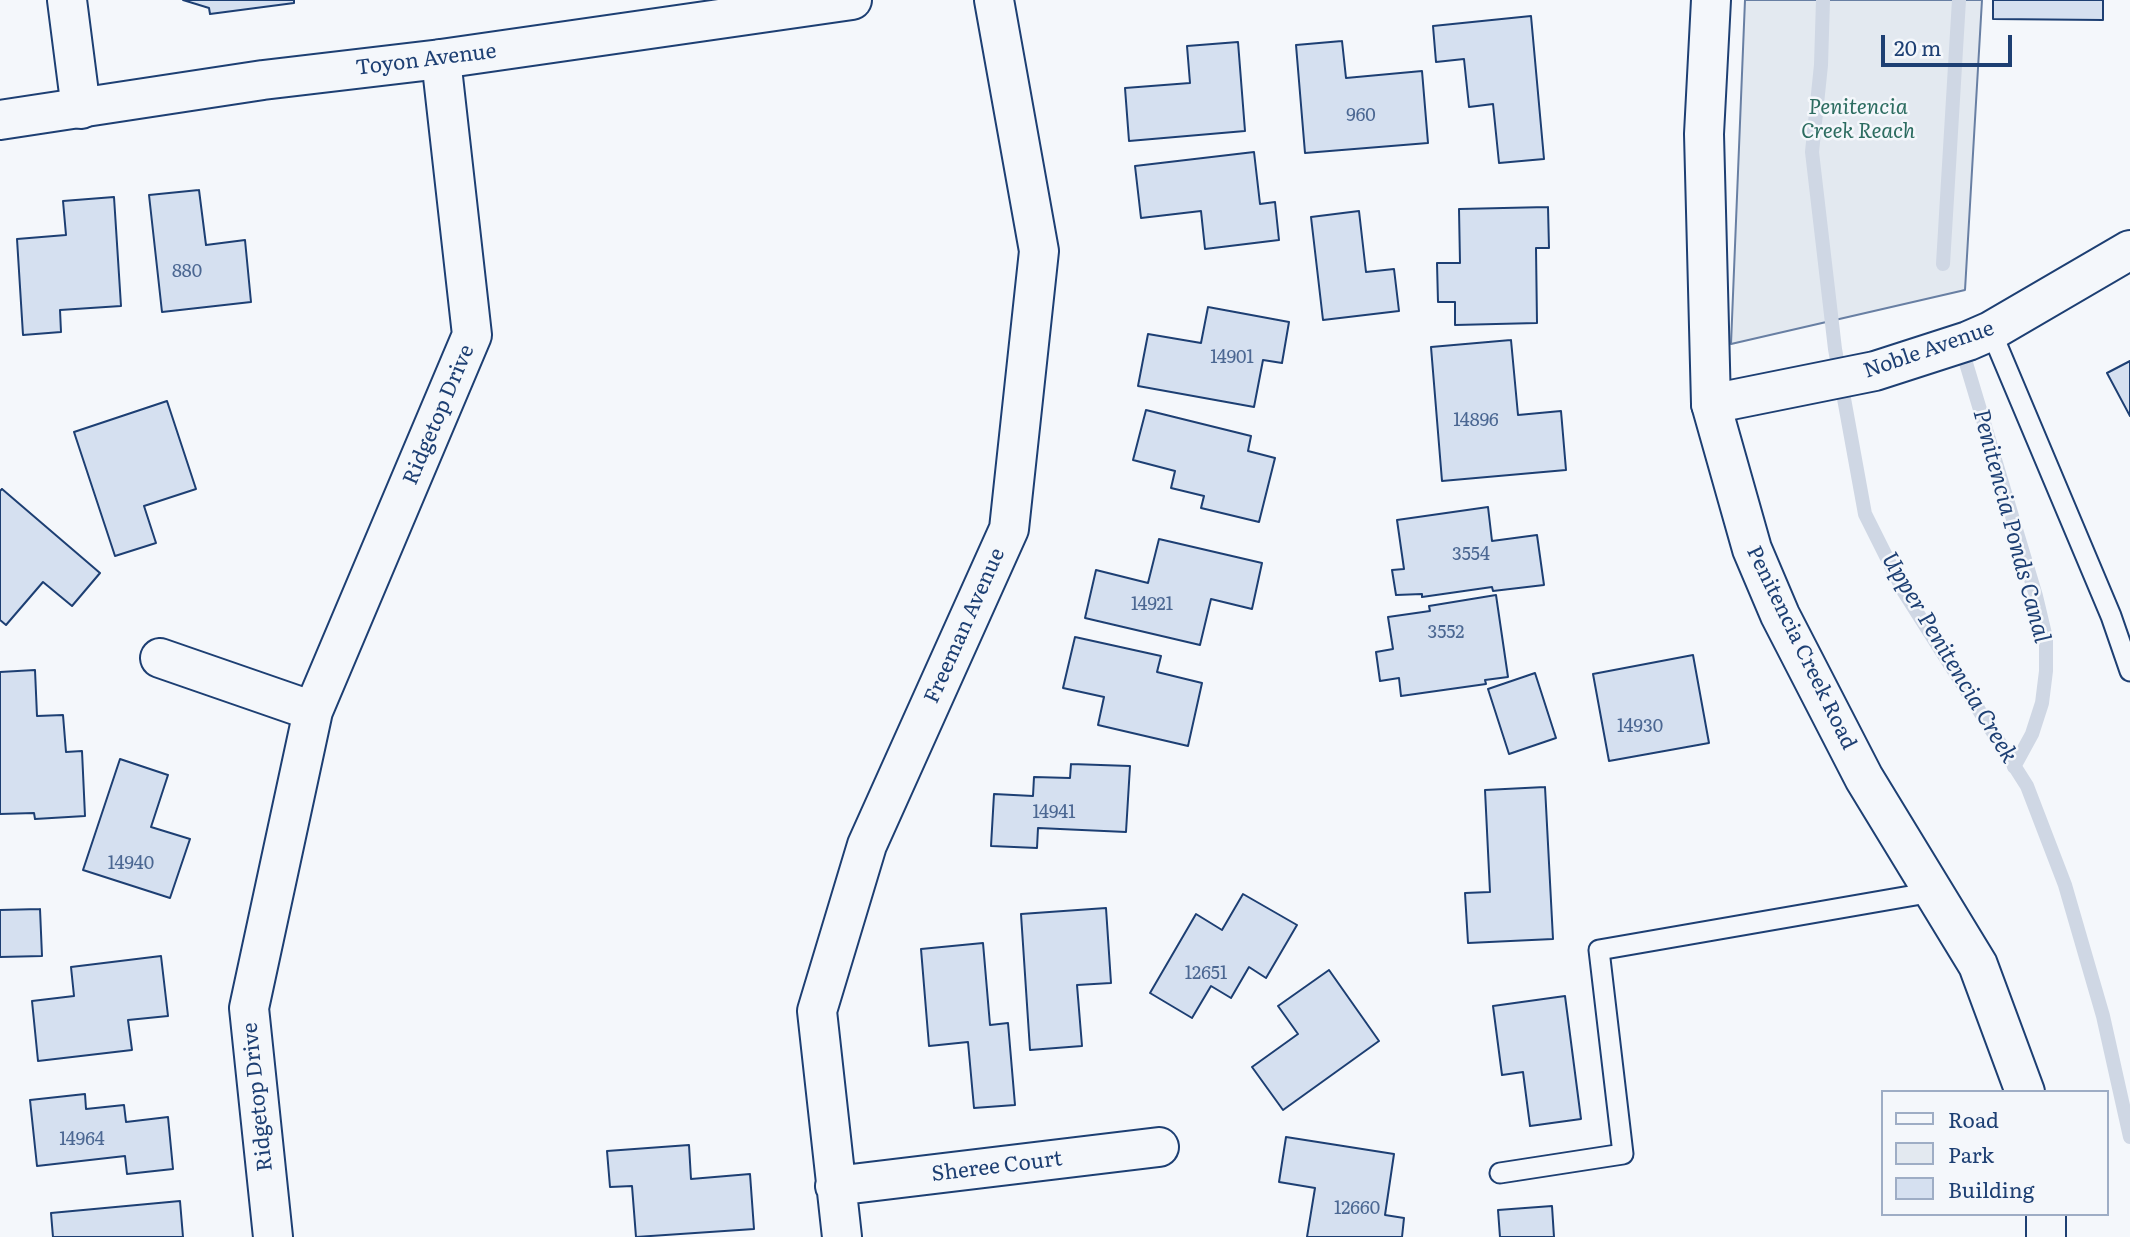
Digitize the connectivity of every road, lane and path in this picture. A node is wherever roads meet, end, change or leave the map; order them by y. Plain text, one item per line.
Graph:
1 (67, 0) edge
2 (852, 0) edge
3 (994, 0) edge
4 (1703, 6) edge
5 (441, 60) junction
6 (80, 109) junction
7 (0, 120) edge
8 (2130, 250) edge
9 (1991, 331) junction
10 (1711, 404) junction
11 (160, 658) dead end
12 (2130, 671) edge
13 (313, 711) junction
14 (1933, 892) junction
15 (2024, 1090) edge
16 (1159, 1147) dead end
17 (1500, 1173) dead end
18 (835, 1186) junction
19 (2046, 1216) edge
20 (273, 1237) edge
21 (842, 1237) edge
22 (2046, 1237) edge

1 - 6 street
2 - 5 street, Toyon Avenue
3 - 18 street, Freeman Avenue
4 - 10 street, Penitencia Creek Road
5 - 6 street, Toyon Avenue
5 - 13 street, Ridgetop Drive
6 - 7 street, Toyon Avenue
8 - 9 street, Noble Avenue
9 - 10 street, Noble Avenue
9 - 12 lane
10 - 14 street, Penitencia Creek Road
11 - 13 street
13 - 20 street, Ridgetop Drive
14 - 15 street, Penitencia Creek Road
14 - 17 lane
16 - 18 street, Sheree Court
18 - 21 street, Freeman Avenue
19 - 22 street

